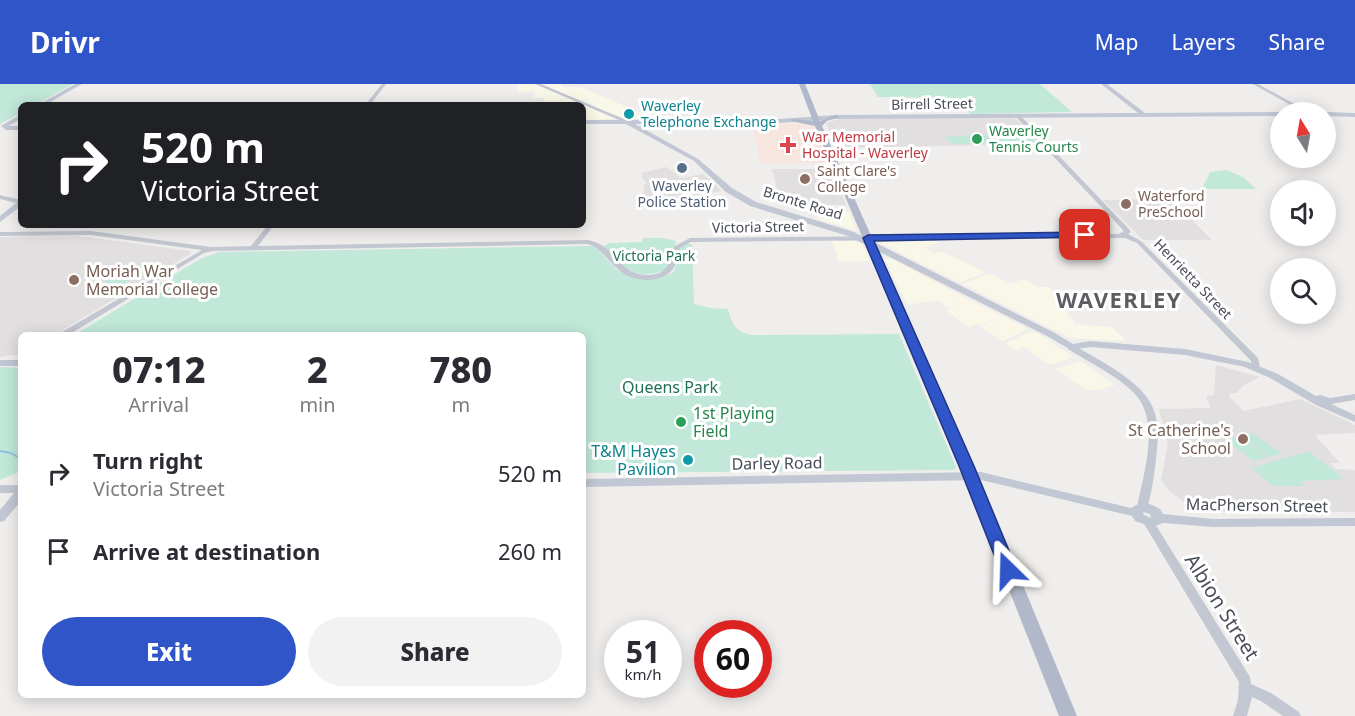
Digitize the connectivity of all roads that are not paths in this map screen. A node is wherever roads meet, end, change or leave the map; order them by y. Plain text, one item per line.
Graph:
1 (79, 84) edge
2 (384, 84) edge
3 (537, 84) edge
4 (802, 84) edge
5 (1104, 84) edge
6 (1255, 84) edge
7 (46, 102) edge
8 (370, 102) edge
9 (580, 102) edge
10 (1288, 102) edge
11 (586, 104) edge
12 (1143, 114) junction
13 (1270, 114) edge
14 (1336, 114) edge
15 (1354, 114) edge
16 (1017, 115) junction
17 (836, 117) joint
18 (18, 118) edge
19 (794, 120) joint
20 (586, 122) edge
21 (628, 122) junction
22 (649, 122) junction
23 (818, 122) junction
24 (2, 128) edge
25 (18, 128) edge
26 (641, 128) junction
27 (0, 196) edge
28 (18, 201) edge
29 (18, 205) edge
30 (0, 220) edge
31 (269, 228) edge
32 (0, 234) edge
33 (1121, 235) junction
34 (865, 239) junction
35 (254, 247) junction
36 (202, 250) junction
37 (894, 255) junction
38 (877, 259) junction
39 (68, 332) edge
40 (1071, 347) junction
41 (1172, 352) junction
42 (18, 361) edge
43 (2, 363) edge
44 (1256, 368) junction
45 (1283, 382) junction
46 (1355, 397) edge
47 (1329, 403) junction
48 (1355, 419) edge
49 (971, 476) junction
50 (586, 483) edge
51 (0, 489) edge
52 (18, 493) edge
53 (18, 496) edge
54 (1139, 510) junction
55 (0, 518) edge
56 (1154, 520) junction
57 (1355, 522) edge
58 (1246, 688) junction
59 (1068, 716) edge
60 (1240, 716) edge
61 (1294, 716) edge

1 - 7 main road
2 - 8 street
3 - 9 street, Bronte Road
4 - 23 main road
5 - 12 main road
6 - 10 street
11 - 21 street, Bronte Road
12 - 13 main road, Birrell Street
12 - 16 main road, Birrell Street
14 - 15 main road
16 - 17 main road, Birrell Street
16 - 33 street
17 - 23 main road
18 - 24 main road
19 - 22 main road
19 - 23 main road
20 - 21 main road
21 - 22 main road
21 - 26 main road, Bronte Road
22 - 26 main road
23 - 34 main road
24 - 25 main road
26 - 34 main road, Bronte Road
27 - 28 main road
29 - 30 main road
31 - 35 street
32 - 36 street
33 - 34 street, Victoria Street
33 - 44 street, Henrietta Street
34 - 35 street, Victoria Street
34 - 37 main road, Bronte Road
34 - 38 main road
35 - 36 street
36 - 39 street
37 - 38 main road
37 - 40 main road, Bronte Road
38 - 49 main road
40 - 41 main road
40 - 54 street
41 - 44 main road
41 - 45 main road
42 - 43 main road
44 - 45 main road
45 - 47 main road
46 - 47 main road
47 - 48 main road
49 - 50 main road, Darley Road
49 - 54 main road
49 - 59 main road
51 - 52 main road
53 - 55 main road
54 - 56 main road
56 - 57 main road, MacPherson Street
56 - 58 street, Albion Street
58 - 60 street, Albion Street
58 - 61 street

